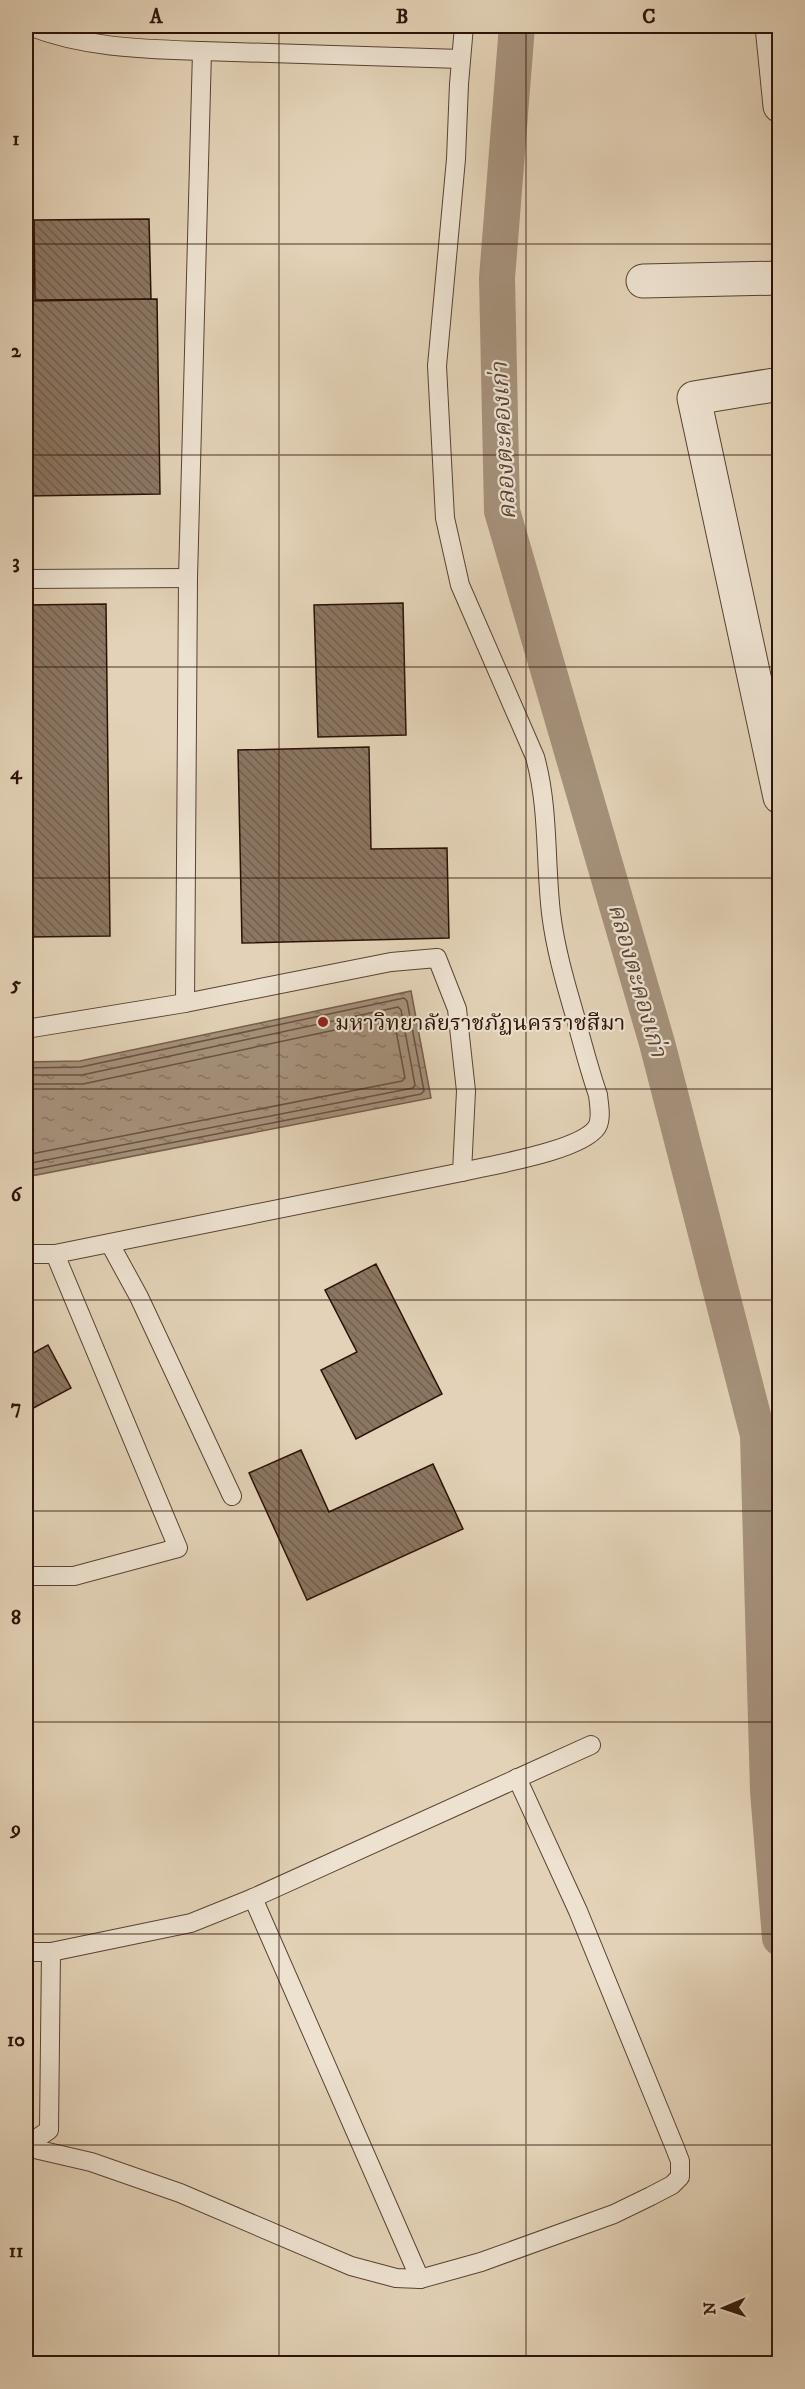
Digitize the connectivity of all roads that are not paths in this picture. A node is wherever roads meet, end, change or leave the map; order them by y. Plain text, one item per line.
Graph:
1 (29, 26) edge
2 (464, 26) edge
3 (772, 26) edge
4 (202, 51) junction
5 (461, 59) junction
6 (780, 106) edge
7 (780, 278) edge
8 (643, 281) dead end
9 (780, 384) edge
10 (188, 578) junction
11 (26, 579) edge
12 (780, 797) edge
13 (185, 1003) junction
14 (26, 1029) edge
15 (462, 1172) junction
16 (110, 1244) junction
17 (26, 1254) edge
18 (55, 1254) junction
19 (232, 1496) dead end
20 (26, 1576) edge
21 (591, 1744) dead end
22 (517, 1778) junction
23 (253, 1898) junction
24 (26, 1952) edge
25 (51, 1952) junction
26 (26, 2147) edge
27 (420, 2279) junction

1 - 4 lane
2 - 5 lane
3 - 6 street
4 - 5 lane
4 - 10 lane
5 - 15 lane
7 - 8 street
9 - 12 street
10 - 11 lane
10 - 13 lane
13 - 14 lane
13 - 15 lane
15 - 16 lane
16 - 18 lane
16 - 19 lane
17 - 18 lane
18 - 20 lane
21 - 22 lane
22 - 23 lane
22 - 27 lane
23 - 25 lane
23 - 27 lane
24 - 25 lane
25 - 26 lane
26 - 27 lane

